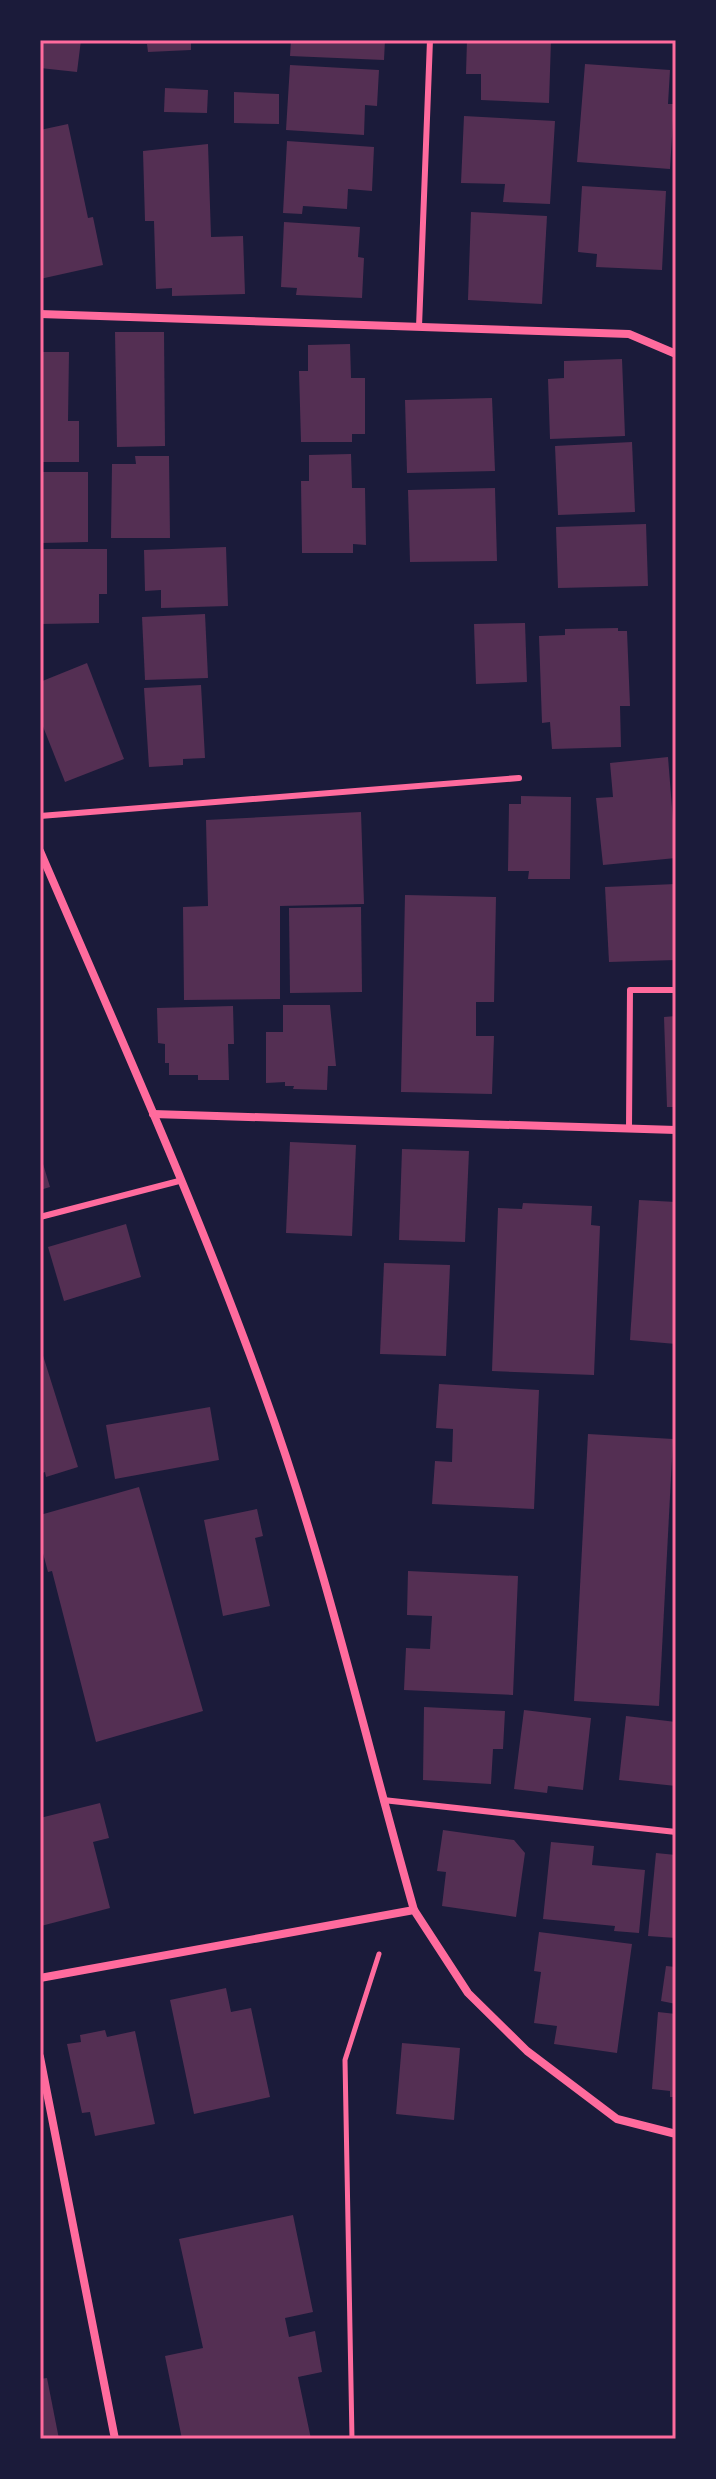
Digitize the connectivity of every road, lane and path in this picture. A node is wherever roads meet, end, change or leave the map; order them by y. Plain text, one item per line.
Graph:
1 (430, 40) edge
2 (40, 314) edge
3 (419, 327) junction
4 (676, 354) edge
5 (519, 778) dead end
6 (40, 816) edge
7 (40, 851) edge
8 (676, 990) edge
9 (153, 1114) junction
10 (629, 1128) junction
11 (676, 1130) edge
12 (179, 1181) junction
13 (40, 1217) edge
14 (383, 1800) junction
15 (676, 1832) edge
16 (414, 1910) junction
17 (392, 1914) junction
18 (40, 1978) edge
19 (40, 2057) edge
20 (676, 2134) edge
21 (115, 2439) edge
22 (352, 2439) edge

1 - 3 lane
2 - 3 street
3 - 4 street
5 - 6 lane
7 - 9 street
8 - 10 lane
9 - 10 street
9 - 12 street
10 - 11 street
12 - 13 lane
12 - 14 street
14 - 15 lane
14 - 16 street
16 - 17 street
16 - 20 street
17 - 18 street
17 - 22 path
19 - 21 street

